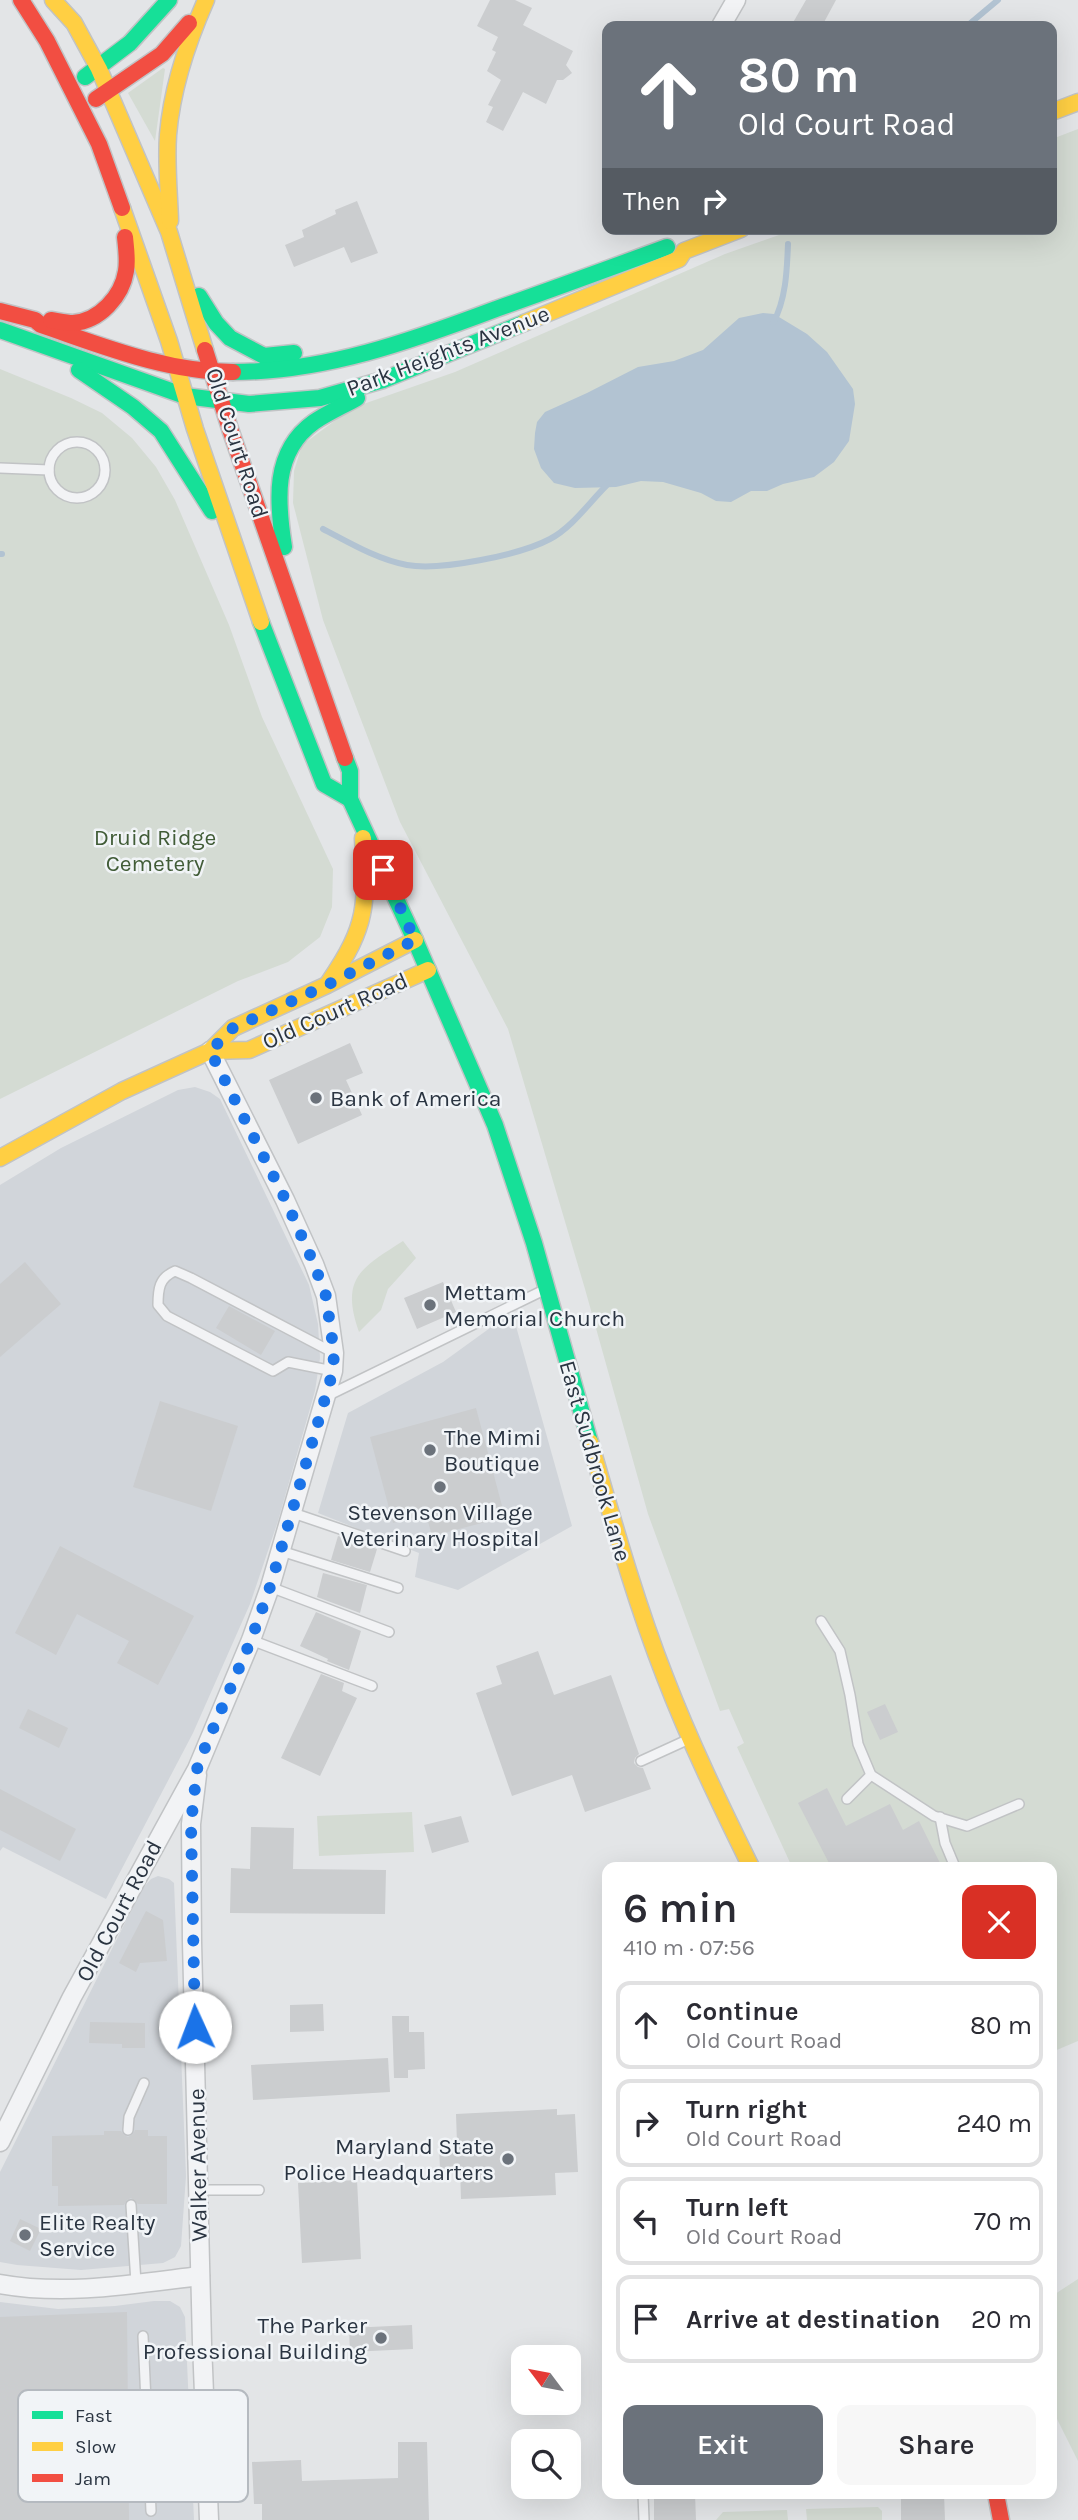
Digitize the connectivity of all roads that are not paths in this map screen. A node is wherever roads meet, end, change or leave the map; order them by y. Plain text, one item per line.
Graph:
1 (21, 0) edge
2 (53, 0) edge
3 (169, 0) edge
4 (206, 0) edge
5 (736, 0) edge
6 (724, 21) edge
7 (99, 69) junction
8 (69, 86) junction
9 (109, 91) junction
10 (1078, 102) edge
11 (80, 108) junction
12 (1057, 110) edge
13 (127, 216) junction
14 (169, 232) junction
15 (699, 237) edge
16 (684, 250) junction
17 (180, 268) junction
18 (0, 311) edge
19 (34, 320) junction
20 (0, 331) edge
21 (33, 343) junction
22 (356, 355) junction
23 (178, 368) junction
24 (214, 371) junction
25 (383, 380) junction
26 (185, 396) junction
27 (222, 400) junction
28 (0, 468) edge
29 (49, 470) junction
30 (236, 550) junction
31 (289, 596) junction
32 (350, 799) junction
33 (362, 824) junction
34 (415, 940) junction
35 (428, 970) junction
36 (327, 985) junction
37 (210, 1051) junction
38 (0, 1158) edge
39 (546, 1289) junction
40 (334, 1353) junction
41 (333, 1371) junction
42 (325, 1397) junction
43 (293, 1513) junction
44 (281, 1551) junction
45 (405, 1551) dead end
46 (270, 1587) junction
47 (398, 1588) dead end
48 (821, 1621) dead end
49 (389, 1632) dead end
50 (251, 1640) junction
51 (372, 1686) dead end
52 (690, 1739) junction
53 (641, 1761) dead end
54 (197, 1769) junction
55 (871, 1775) junction
56 (847, 1799) dead end
57 (1019, 1804) dead end
58 (940, 1817) junction
59 (749, 1862) edge
60 (953, 1862) edge
61 (144, 2083) dead end
62 (128, 2130) dead end
63 (0, 2142) edge
64 (197, 2190) junction
65 (259, 2190) dead end
66 (131, 2205) dead end
67 (200, 2276) junction
68 (136, 2283) junction
69 (0, 2284) edge
70 (143, 2336) dead end
71 (145, 2390) edge
72 (204, 2390) edge
73 (643, 2499) edge
74 (997, 2499) edge
75 (151, 2502) edge
76 (208, 2502) edge
77 (151, 2511) dead end
78 (209, 2520) edge
79 (644, 2520) edge
80 (1001, 2520) edge

1 - 8 main road, Old Court Road
2 - 7 main road, Old Court Road
3 - 7 main road
4 - 9 main road
4 - 14 main road
5 - 6 street
7 - 8 main road
7 - 9 main road, Old Court Road
8 - 11 main road, Old Court Road
9 - 11 main road
9 - 14 main road, Old Court Road
10 - 12 main road
11 - 13 main road, Old Court Road
13 - 19 main road
13 - 23 main road, Old Court Road
14 - 17 main road, Old Court Road
15 - 16 main road, Park Heights Avenue
16 - 22 main road, Park Heights Avenue
16 - 25 main road, Park Heights Avenue
17 - 22 main road
17 - 24 main road, Old Court Road
18 - 19 main road, Park Heights Avenue
19 - 23 main road, Park Heights Avenue
20 - 21 main road, Park Heights Avenue
21 - 26 main road, Park Heights Avenue
21 - 30 main road
22 - 24 main road, Park Heights Avenue
23 - 24 main road, Park Heights Avenue
23 - 26 main road, Old Court Road
24 - 27 main road, Old Court Road
25 - 27 main road, Park Heights Avenue
25 - 31 main road
26 - 27 main road, Park Heights Avenue
26 - 30 main road, Old Court Road
27 - 31 main road, Old Court Road
28 - 29 lane
29 - 29 lane
30 - 32 main road, Old Court Road
31 - 32 main road, Old Court Road
32 - 33 main road, Old Court Road
33 - 34 main road, Old Court Road
33 - 36 main road
34 - 35 main road, Old Court Road
34 - 36 main road, Old Court Road
35 - 37 main road, Old Court Road
35 - 39 main road, East Sudbrook Lane
36 - 37 main road, Old Court Road
37 - 38 main road, Old Court Road
37 - 40 street, Old Court Road
39 - 42 lane
39 - 52 main road, East Sudbrook Lane
40 - 41 street, Old Court Road
40 - 41 lane
41 - 42 street, Old Court Road
42 - 43 street, Old Court Road
43 - 44 street, Old Court Road
43 - 45 lane
44 - 46 street, Old Court Road
44 - 47 lane
46 - 49 lane
46 - 50 street, Old Court Road
48 - 55 lane
50 - 51 lane
50 - 54 street, Old Court Road
52 - 53 lane
52 - 59 main road, East Sudbrook Lane
54 - 63 street, Old Court Road
54 - 64 street, Walker Avenue
55 - 56 lane
55 - 58 lane
57 - 58 lane
58 - 60 lane
61 - 62 lane
64 - 65 lane
64 - 67 street, Walker Avenue
66 - 68 lane
67 - 68 street
67 - 72 street, Walker Avenue
68 - 69 street
70 - 71 lane
73 - 79 lane
74 - 80 main road
75 - 77 lane
76 - 78 street, Walker Avenue

